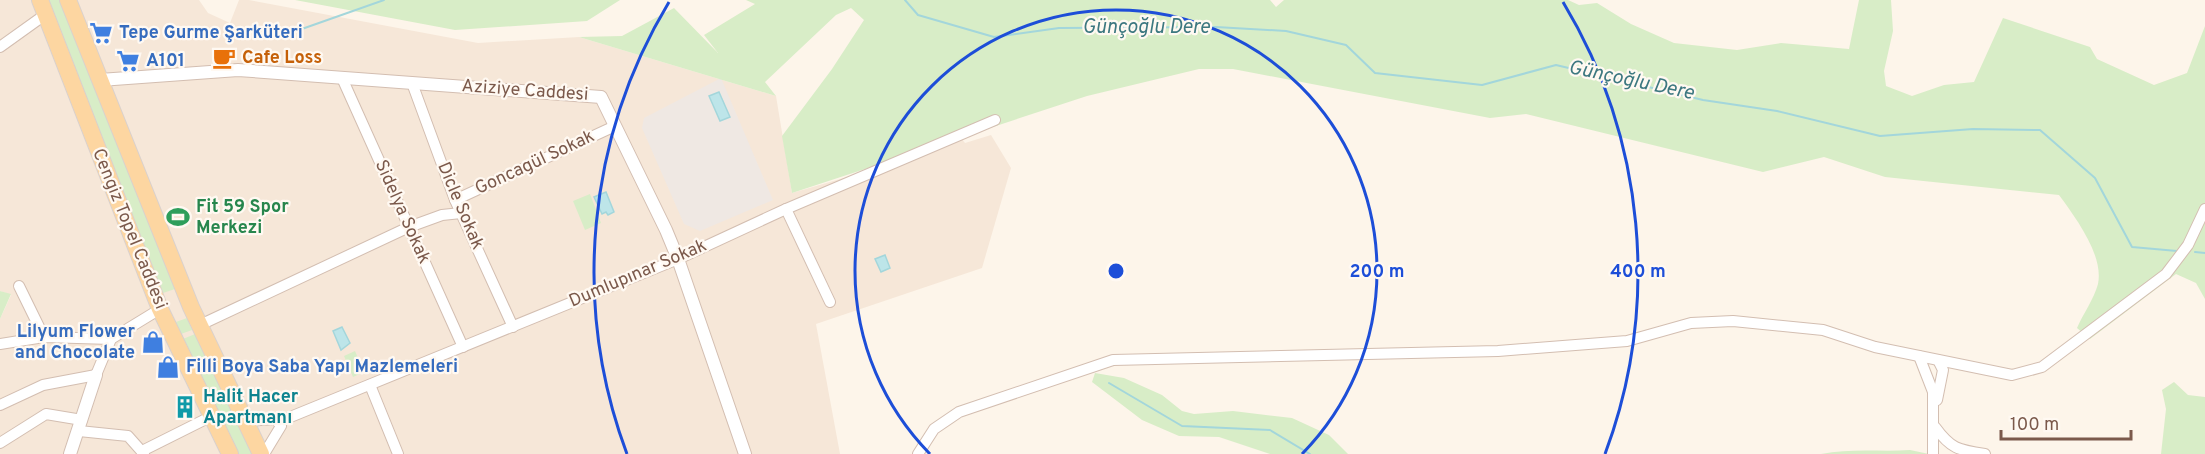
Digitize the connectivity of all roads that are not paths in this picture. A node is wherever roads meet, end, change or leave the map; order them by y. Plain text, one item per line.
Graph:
1 (68, 0) edge
2 (43, 7) edge
3 (0, 47) edge
4 (342, 78) junction
5 (100, 80) junction
6 (412, 83) junction
7 (995, 120) dead end
8 (615, 126) junction
9 (455, 200) junction
10 (786, 209) junction
11 (2205, 209) edge
12 (461, 213) junction
13 (409, 227) junction
14 (678, 259) junction
15 (19, 286) dead end
16 (189, 301) junction
17 (830, 302) dead end
18 (161, 311) junction
19 (200, 325) junction
20 (513, 327) junction
21 (44, 337) junction
22 (111, 339) junction
23 (0, 344) edge
24 (463, 347) junction
25 (1919, 356) junction
26 (1938, 360) junction
27 (96, 375) junction
28 (370, 385) junction
29 (1930, 385) junction
30 (0, 405) edge
31 (1935, 410) junction
32 (212, 416) junction
33 (245, 421) junction
34 (278, 422) junction
35 (80, 426) junction
36 (1934, 427) junction
37 (0, 443) edge
38 (143, 453) edge
39 (70, 454) edge
40 (230, 454) edge
41 (262, 454) edge
42 (398, 454) edge
43 (745, 454) edge
44 (918, 454) edge
45 (1933, 454) edge
46 (1985, 454) edge

1 - 5 main road, Cengiz Topel Caddesi
2 - 3 street
2 - 18 main road, Cengiz Topel Caddesi
4 - 5 street, Aziziye Caddesi
4 - 6 street, Aziziye Caddesi
4 - 13 street, Sidelya Sokak
5 - 16 main road, Cengiz Topel Caddesi
6 - 8 street, Aziziye Caddesi
6 - 9 street, Dicle Sokak
7 - 10 street, Dumlupınar Sokak
8 - 9 street, Goncagül Sokak
8 - 14 street, Aziziye Caddesi
9 - 12 street, Dicle Sokak
10 - 14 street, Dumlupınar Sokak
10 - 17 street
11 - 26 street
12 - 13 street
12 - 20 street, Dicle Sokak
13 - 19 street
13 - 24 street, Sidelya Sokak
14 - 20 street, Dumlupınar Sokak
14 - 43 street, Aziziye Caddesi
15 - 21 street
16 - 18 main road
16 - 19 main road, Cengiz Topel Caddesi
18 - 22 street
18 - 32 main road, Cengiz Topel Caddesi
19 - 33 main road, Cengiz Topel Caddesi
20 - 24 street, Dumlupınar Sokak
21 - 22 street
21 - 23 street
22 - 27 street
24 - 28 street, Dumlupınar Sokak
25 - 26 street
25 - 29 street
25 - 44 street
26 - 29 street
26 - 31 street
27 - 30 street
27 - 35 street
28 - 34 street, Dumlupınar Sokak
28 - 42 street
29 - 31 street
31 - 36 street
32 - 38 street
32 - 40 main road, Cengiz Topel Caddesi
33 - 34 street
33 - 41 main road, Cengiz Topel Caddesi
34 - 41 street
35 - 37 street
35 - 38 street
35 - 39 street
36 - 45 street
36 - 46 street

